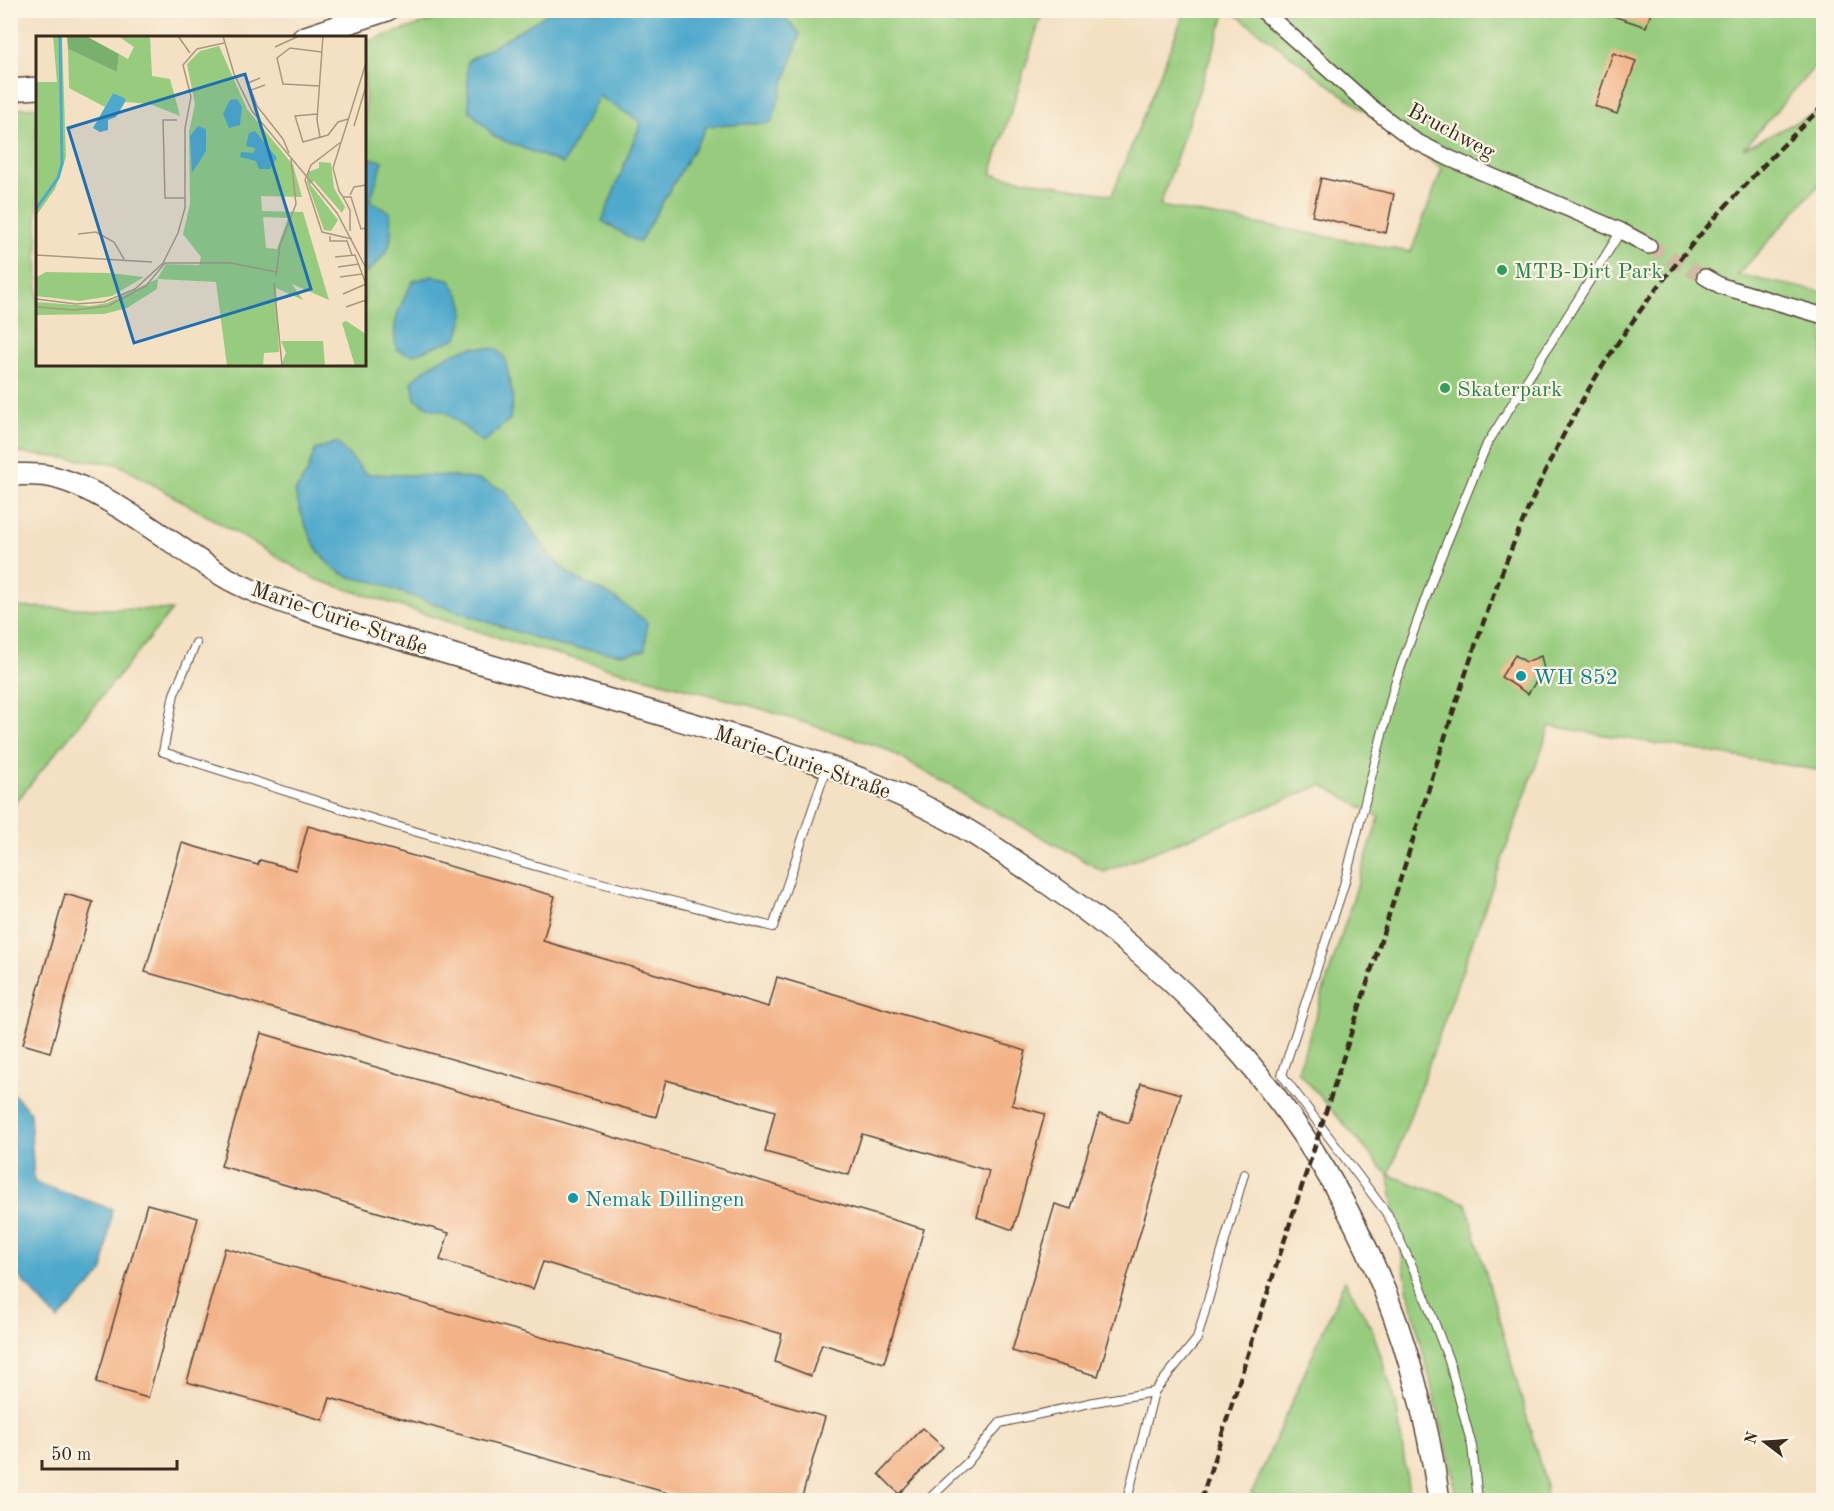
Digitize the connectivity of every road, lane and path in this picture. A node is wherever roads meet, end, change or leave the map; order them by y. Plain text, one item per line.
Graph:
1 (387, 10) edge
2 (1262, 10) edge
3 (309, 36) edge
4 (36, 88) edge
5 (10, 90) edge
6 (1621, 231) junction
7 (1649, 246) tunnel mouth
8 (1704, 277) tunnel mouth
9 (1824, 316) edge
10 (10, 474) edge
11 (196, 643) dead end
12 (828, 765) junction
13 (1244, 1174) dead end
14 (1154, 1392) junction
15 (928, 1500) edge
16 (1127, 1500) edge
17 (1440, 1500) edge
18 (1478, 1500) edge

1 - 3 main road
2 - 6 street, Bruchweg
4 - 5 main road
6 - 7 street, Bruchweg
6 - 18 lane
8 - 9 street
10 - 12 main road, Marie-Curie-Straße
11 - 12 lane
12 - 17 main road, Marie-Curie-Straße
13 - 14 lane
14 - 15 lane
14 - 16 lane

